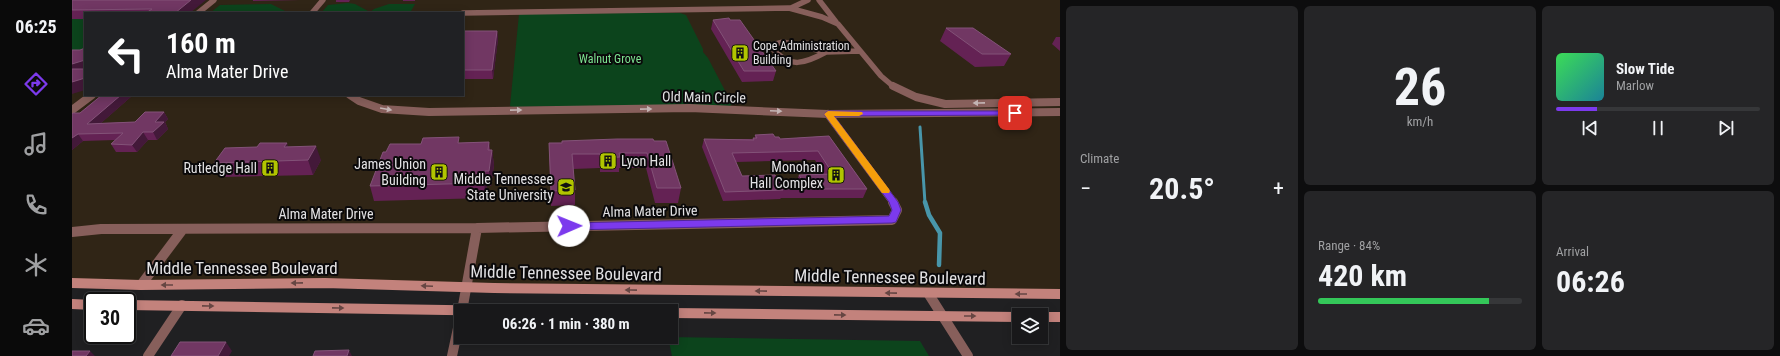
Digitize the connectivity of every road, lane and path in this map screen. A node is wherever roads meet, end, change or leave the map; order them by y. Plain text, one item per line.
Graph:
1 (214, 0) edge
2 (323, 0) edge
3 (808, 0) edge
4 (819, 0) edge
5 (789, 8) junction
6 (199, 12) edge
7 (313, 12) edge
8 (464, 14) edge
9 (838, 24) junction
10 (860, 51) junction
11 (826, 52) junction
12 (91, 96) edge
13 (352, 96) edge
14 (1060, 102) edge
15 (945, 104) junction
16 (72, 110) edge
17 (1060, 112) edge
18 (828, 114) junction
19 (956, 114) junction
20 (477, 228) junction
21 (183, 229) junction
22 (72, 232) edge
23 (72, 283) edge
24 (141, 285) junction
25 (466, 288) junction
26 (928, 293) junction
27 (1060, 294) edge
28 (72, 304) edge
29 (84, 304) edge
30 (463, 304) edge
31 (136, 305) edge
32 (182, 305) junction
33 (454, 312) edge
34 (678, 313) edge
35 (942, 316) junction
36 (1012, 317) edge
37 (1048, 317) edge
38 (1060, 317) edge
39 (454, 344) edge
40 (148, 356) edge
41 (452, 356) edge
42 (968, 356) edge

1 - 6 street
2 - 7 street
3 - 5 street
4 - 9 street
5 - 8 street
5 - 9 street
9 - 10 street
10 - 11 street
10 - 15 street
11 - 11 street
12 - 16 street
13 -> 18 street, Old Main Circle
14 -> 15 street
15 - 19 street
17 - 19 street, Old Main Circle
18 - 19 street, Old Main Circle
18 - 20 street, Alma Mater Drive
20 - 21 street, Alma Mater Drive
20 - 25 street
21 - 22 street, Alma Mater Drive
21 - 24 street
23 - 24 main road, Middle Tennessee Boulevard
25 -> 24 main road, Middle Tennessee Boulevard
26 -> 25 main road, Middle Tennessee Boulevard
25 - 30 street
27 -> 26 main road, Middle Tennessee Boulevard
26 - 35 street
28 - 29 main road
31 - 32 main road
32 -> 33 main road
32 - 40 street
34 -> 35 main road
35 -> 36 main road
35 - 42 street
37 - 38 main road
39 - 41 street

